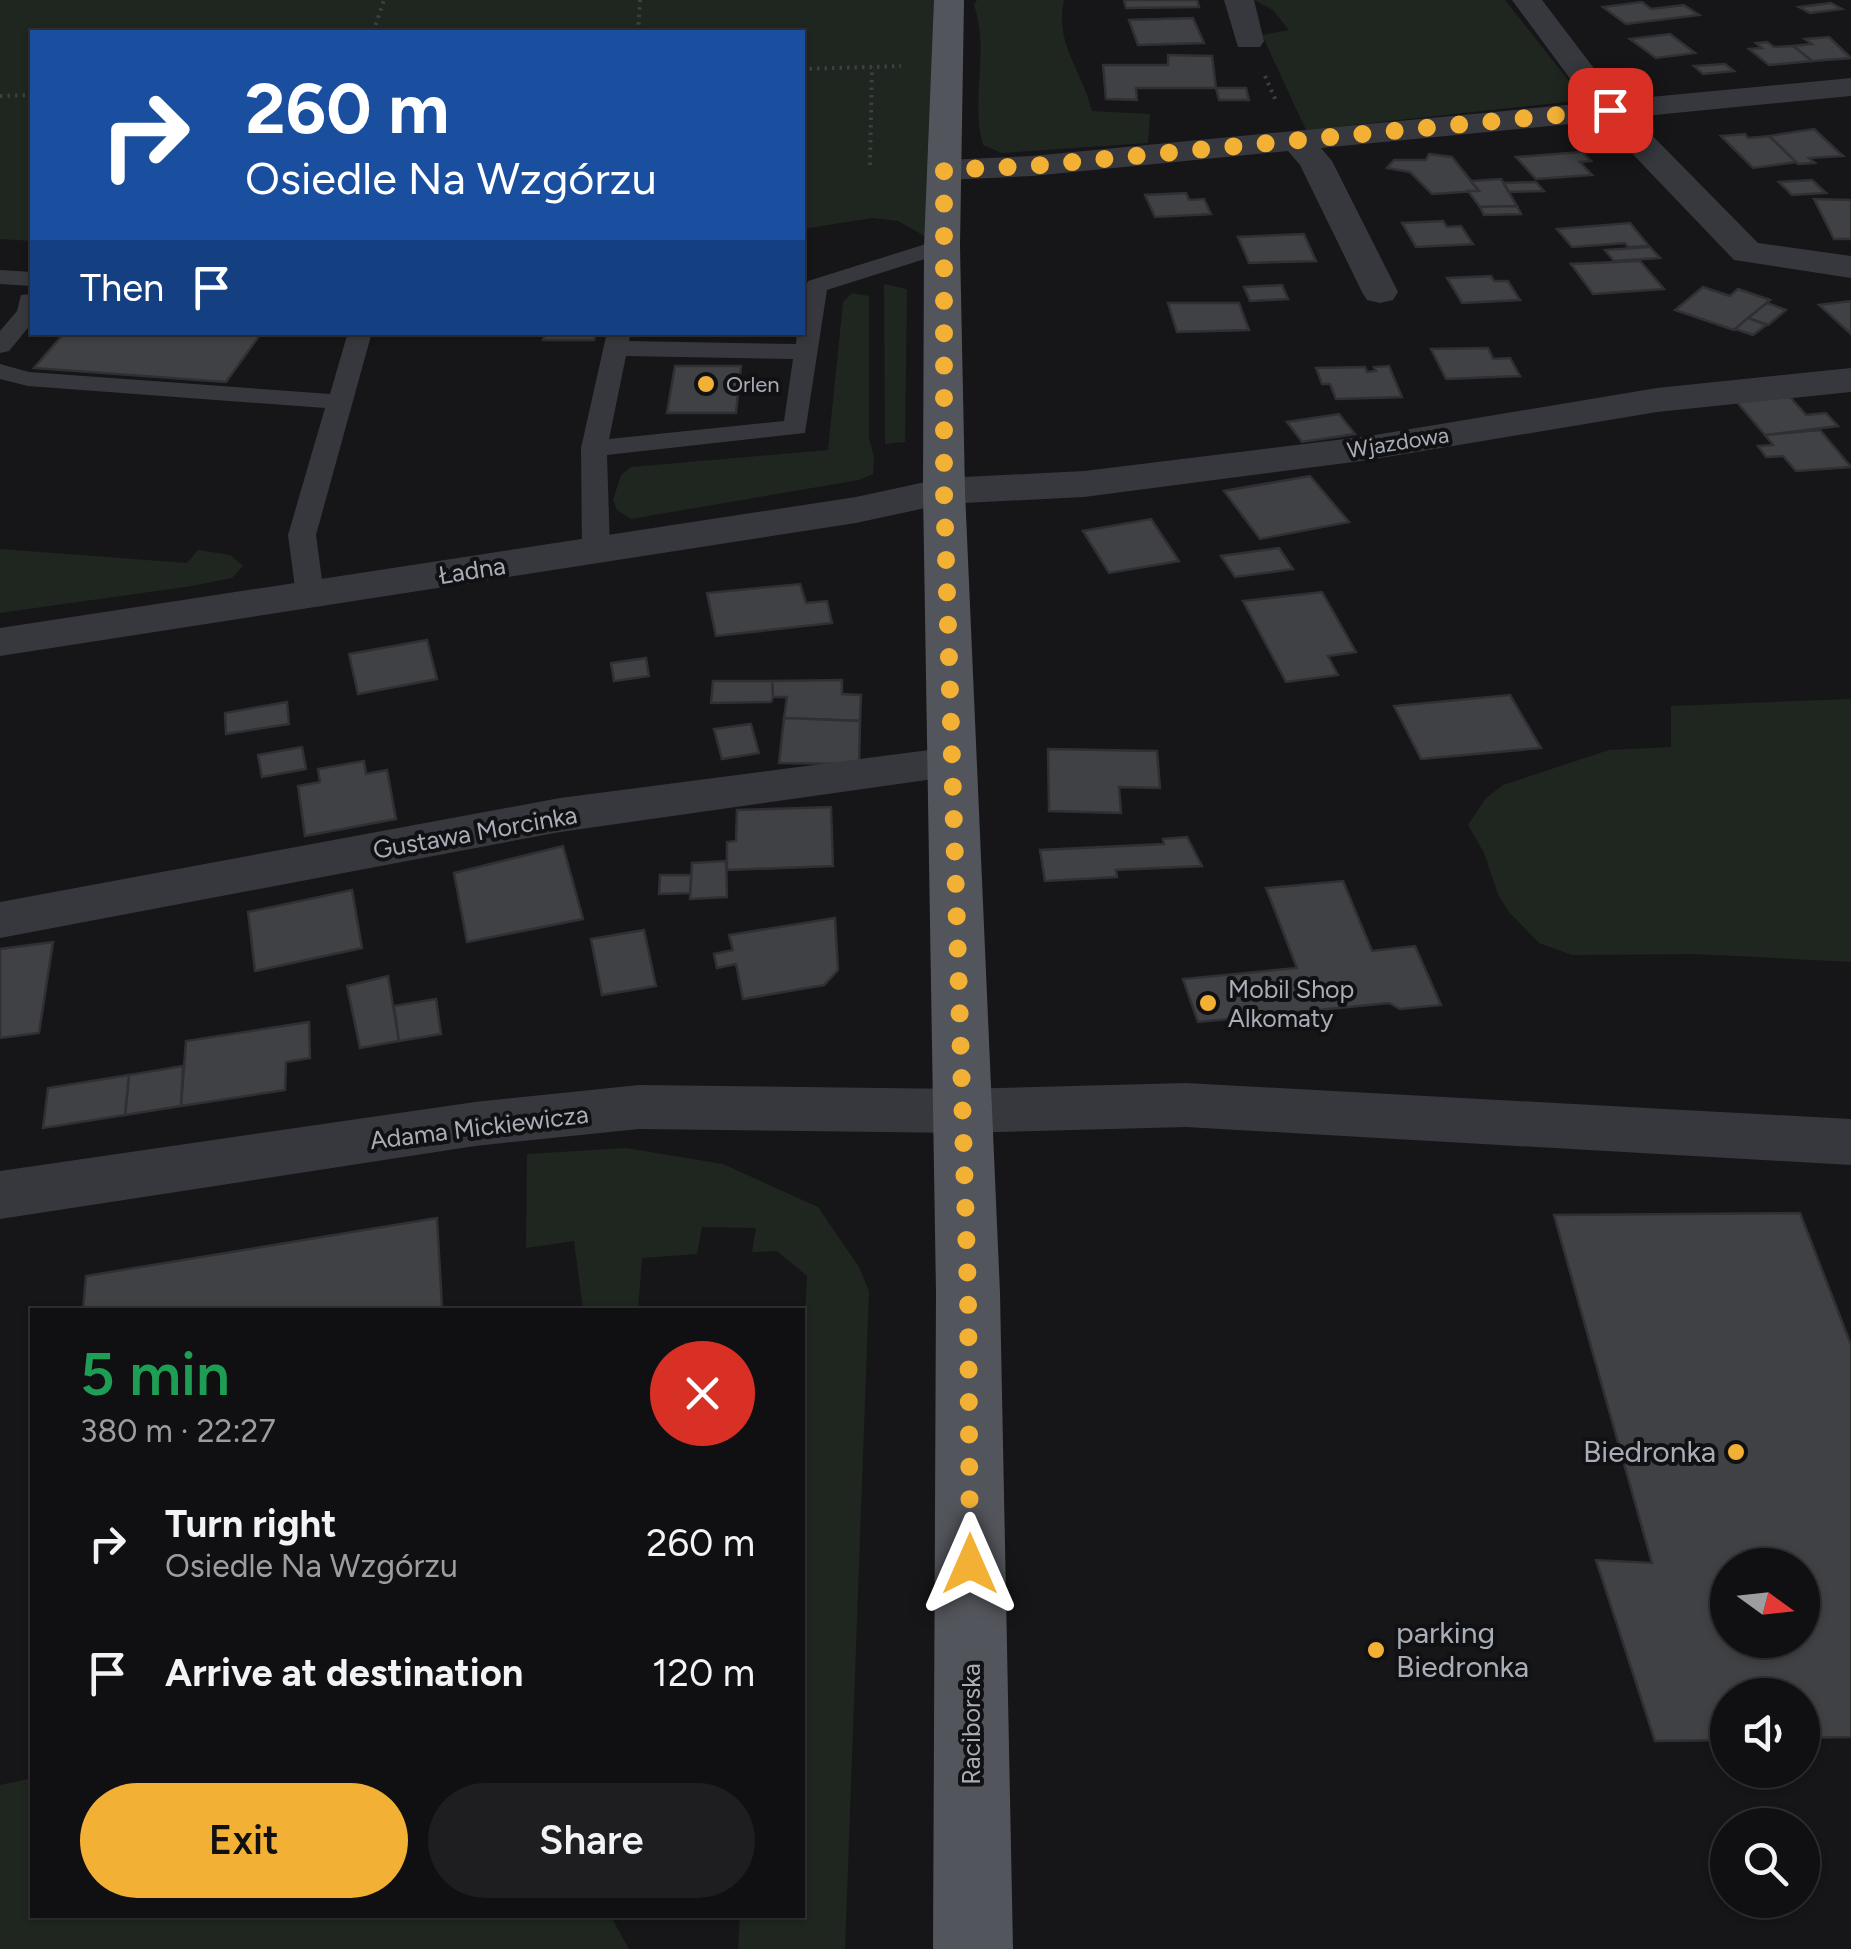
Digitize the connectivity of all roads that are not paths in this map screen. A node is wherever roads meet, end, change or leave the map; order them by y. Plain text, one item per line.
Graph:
1 (949, 0) edge
2 (1238, 0) edge
3 (1526, 0) edge
4 (1248, 41) road end
5 (1851, 87) edge
6 (1610, 110) junction
7 (1294, 138) junction
8 (944, 170) junction
9 (942, 246) junction
10 (1851, 267) edge
11 (0, 277) edge
12 (809, 286) edge
13 (30, 292) edge
14 (1380, 292) dead end
15 (30, 293) edge
16 (30, 302) edge
17 (0, 316) edge
18 (359, 335) edge
19 (618, 340) edge
20 (709, 341) edge
21 (756, 342) edge
22 (0, 346) edge
23 (804, 352) junction
24 (0, 371) edge
25 (1851, 380) edge
26 (341, 402) junction
27 (594, 448) junction
28 (944, 492) junction
29 (596, 551) junction
30 (310, 596) junction
31 (0, 642) edge
32 (952, 764) junction
33 (0, 920) edge
34 (961, 1111) junction
35 (1851, 1142) edge
36 (0, 1195) edge
37 (972, 1949) edge

1 - 8 main road, Raciborska
2 - 4 street
3 - 6 street
5 - 6 street
6 - 7 street
6 - 10 street
7 - 8 street
7 - 14 street
8 - 9 main road, Raciborska
9 - 12 lane
9 - 28 main road, Raciborska
11 - 13 lane
12 - 23 lane
15 - 17 lane
16 - 22 lane
18 - 26 lane
19 - 20 lane
19 - 27 lane
20 - 21 lane
21 - 23 lane
23 - 27 lane
24 - 26 lane
25 - 28 street, Wjazdowa
26 - 30 lane
27 - 29 lane
28 - 29 street, Ładna
28 - 32 main road, Raciborska
29 - 30 street, Ładna
30 - 31 street, Ładna
32 - 33 street, Gustawa Morcinka
32 - 34 main road, Raciborska
34 - 35 street, Adama Mickiewicza
34 - 36 street, Adama Mickiewicza
34 - 37 main road, Raciborska

